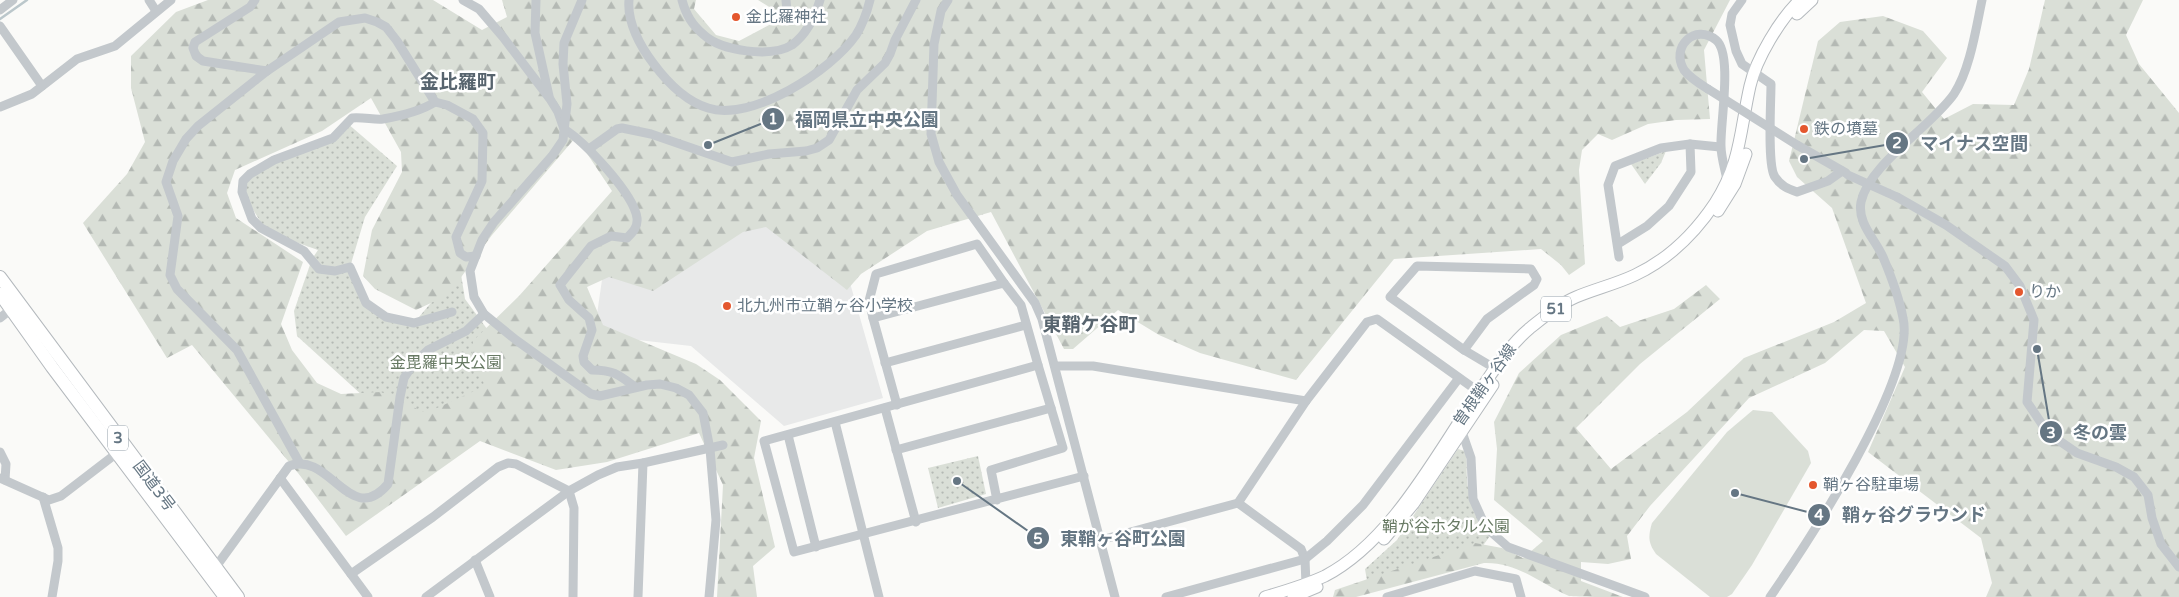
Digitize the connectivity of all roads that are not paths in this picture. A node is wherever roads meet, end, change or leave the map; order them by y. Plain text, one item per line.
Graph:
1 (13, 0) edge
2 (149, 0) edge
3 (171, 0) edge
4 (255, 0) edge
5 (463, 0) edge
6 (536, 0) edge
7 (582, 0) edge
8 (629, 0) edge
9 (682, 0) edge
10 (786, 0) edge
11 (820, 0) edge
12 (870, 0) edge
13 (916, 0) edge
14 (948, 0) edge
15 (1742, 0) edge
16 (1800, 0) edge
17 (1812, 0) edge
18 (1982, 0) edge
19 (0, 10) edge
20 (156, 11) junction
21 (787, 11) dead end
22 (0, 26) edge
23 (267, 71) junction
24 (1758, 74) junction
25 (42, 86) junction
26 (550, 99) junction
27 (435, 102) junction
28 (0, 107) edge
29 (564, 129) junction
30 (1690, 144) junction
31 (1720, 147) junction
32 (589, 149) junction
33 (1845, 173) junction
34 (1727, 180) junction
35 (1618, 244) junction
36 (476, 256) junction
37 (1619, 257) dead end
38 (0, 277) edge
39 (1004, 283) junction
40 (0, 294) edge
41 (452, 312) dead end
42 (5, 314) edge
43 (484, 314) junction
44 (873, 318) junction
45 (1026, 325) junction
46 (1464, 350) junction
47 (885, 363) junction
48 (1038, 365) junction
49 (1056, 366) junction
50 (1496, 368) junction
51 (1459, 378) junction
52 (635, 388) junction
53 (1479, 392) junction
54 (1306, 401) junction
55 (897, 405) junction
56 (885, 408) junction
57 (1051, 408) junction
58 (835, 422) junction
59 (1462, 432) junction
60 (788, 434) junction
61 (723, 445) dead end
62 (710, 449) junction
63 (896, 450) junction
64 (0, 452) edge
65 (117, 454) junction
66 (299, 462) junction
67 (643, 463) junction
68 (1084, 476) junction
69 (280, 478) junction
70 (2, 479) edge
71 (569, 491) junction
72 (43, 497) junction
73 (997, 500) junction
74 (1238, 503) junction
75 (916, 522) junction
76 (863, 535) junction
77 (1101, 540) junction
78 (816, 547) junction
79 (1305, 558) junction
80 (475, 560) junction
81 (2179, 567) edge
82 (215, 568) junction
83 (351, 574) junction
84 (1306, 584) junction
85 (52, 597) edge
86 (226, 597) edge
87 (238, 597) edge
88 (368, 597) edge
89 (426, 597) edge
90 (490, 597) edge
91 (573, 597) edge
92 (638, 597) edge
93 (709, 597) edge
94 (879, 597) edge
95 (1115, 597) edge
96 (1166, 597) edge
97 (1265, 597) edge
98 (1293, 597) edge
99 (1387, 597) edge
100 (1521, 597) edge
101 (1645, 597) edge
102 (1770, 597) edge

1 - 19 street
2 - 20 street
3 - 20 street
4 - 23 street
5 - 26 street
6 - 26 street
7 - 29 street
8 - 12 street
9 - 11 street
10 - 21 street
13 - 32 street
14 - 49 street
15 - 24 street
16 - 24 main road, 曽根鞘ヶ谷線 / 51
17 - 24 main road, 曽根鞘ヶ谷線 / 51
18 - 102 street
20 - 25 street
22 - 25 street
23 - 27 street
23 - 66 street
24 - 33 street
24 - 34 main road, 曽根鞘ヶ谷線 / 51
24 - 59 main road, 曽根鞘ヶ谷線 / 51
25 - 28 street
26 - 29 street
27 - 36 street
27 - 41 street
29 - 32 street
29 - 36 street
30 - 31 street
30 - 35 street
30 - 35 street
31 - 33 street, bridge
31 - 34 street
32 - 52 street
33 - 81 street, bridge
34 - 50 main road, 曽根鞘ヶ谷線 / 51
35 - 37 street
36 - 43 street
38 - 82 highway, 国道3号 / 3
39 - 44 street
39 - 44 street
39 - 45 street
40 - 42 highway, 国道3号 / 3
42 - 65 highway, 国道3号 / 3
43 - 52 street
43 - 66 street
44 - 47 street
45 - 47 street
45 - 48 street
46 - 46 street
46 - 50 street
47 - 55 street
48 - 55 street
48 - 57 street
49 - 54 street
49 - 68 street
50 - 53 main road, 曽根鞘ヶ谷線 / 51
51 - 53 street
51 - 54 street
51 - 79 street
52 - 62 street
53 - 84 main road, 曽根鞘ヶ谷線 / 51
54 - 74 street
55 - 56 street
56 - 58 street
56 - 63 street
57 - 63 street
57 - 73 street
58 - 60 street
58 - 76 street
59 - 98 main road, 曽根鞘ヶ谷線 / 51
59 - 101 street
60 - 78 street
60 - 78 street
61 - 62 street
62 - 67 street
62 - 93 street
63 - 75 street
64 - 70 street
65 - 72 street
65 - 86 highway, 国道3号 / 3
66 - 69 street
67 - 71 street
67 - 92 street
68 - 73 street
68 - 77 street
69 - 82 street
69 - 83 street
70 - 72 street
71 - 80 street
71 - 83 street
71 - 91 street
72 - 85 street
73 - 75 street
74 - 77 street
74 - 79 street
75 - 76 street
76 - 78 street
76 - 94 street
77 - 95 street
79 - 84 street
79 - 96 street
80 - 89 street
80 - 90 street
82 - 87 highway, 国道3号 / 3
83 - 88 street
84 - 97 main road, 曽根鞘ヶ谷線 / 51
99 - 100 street

